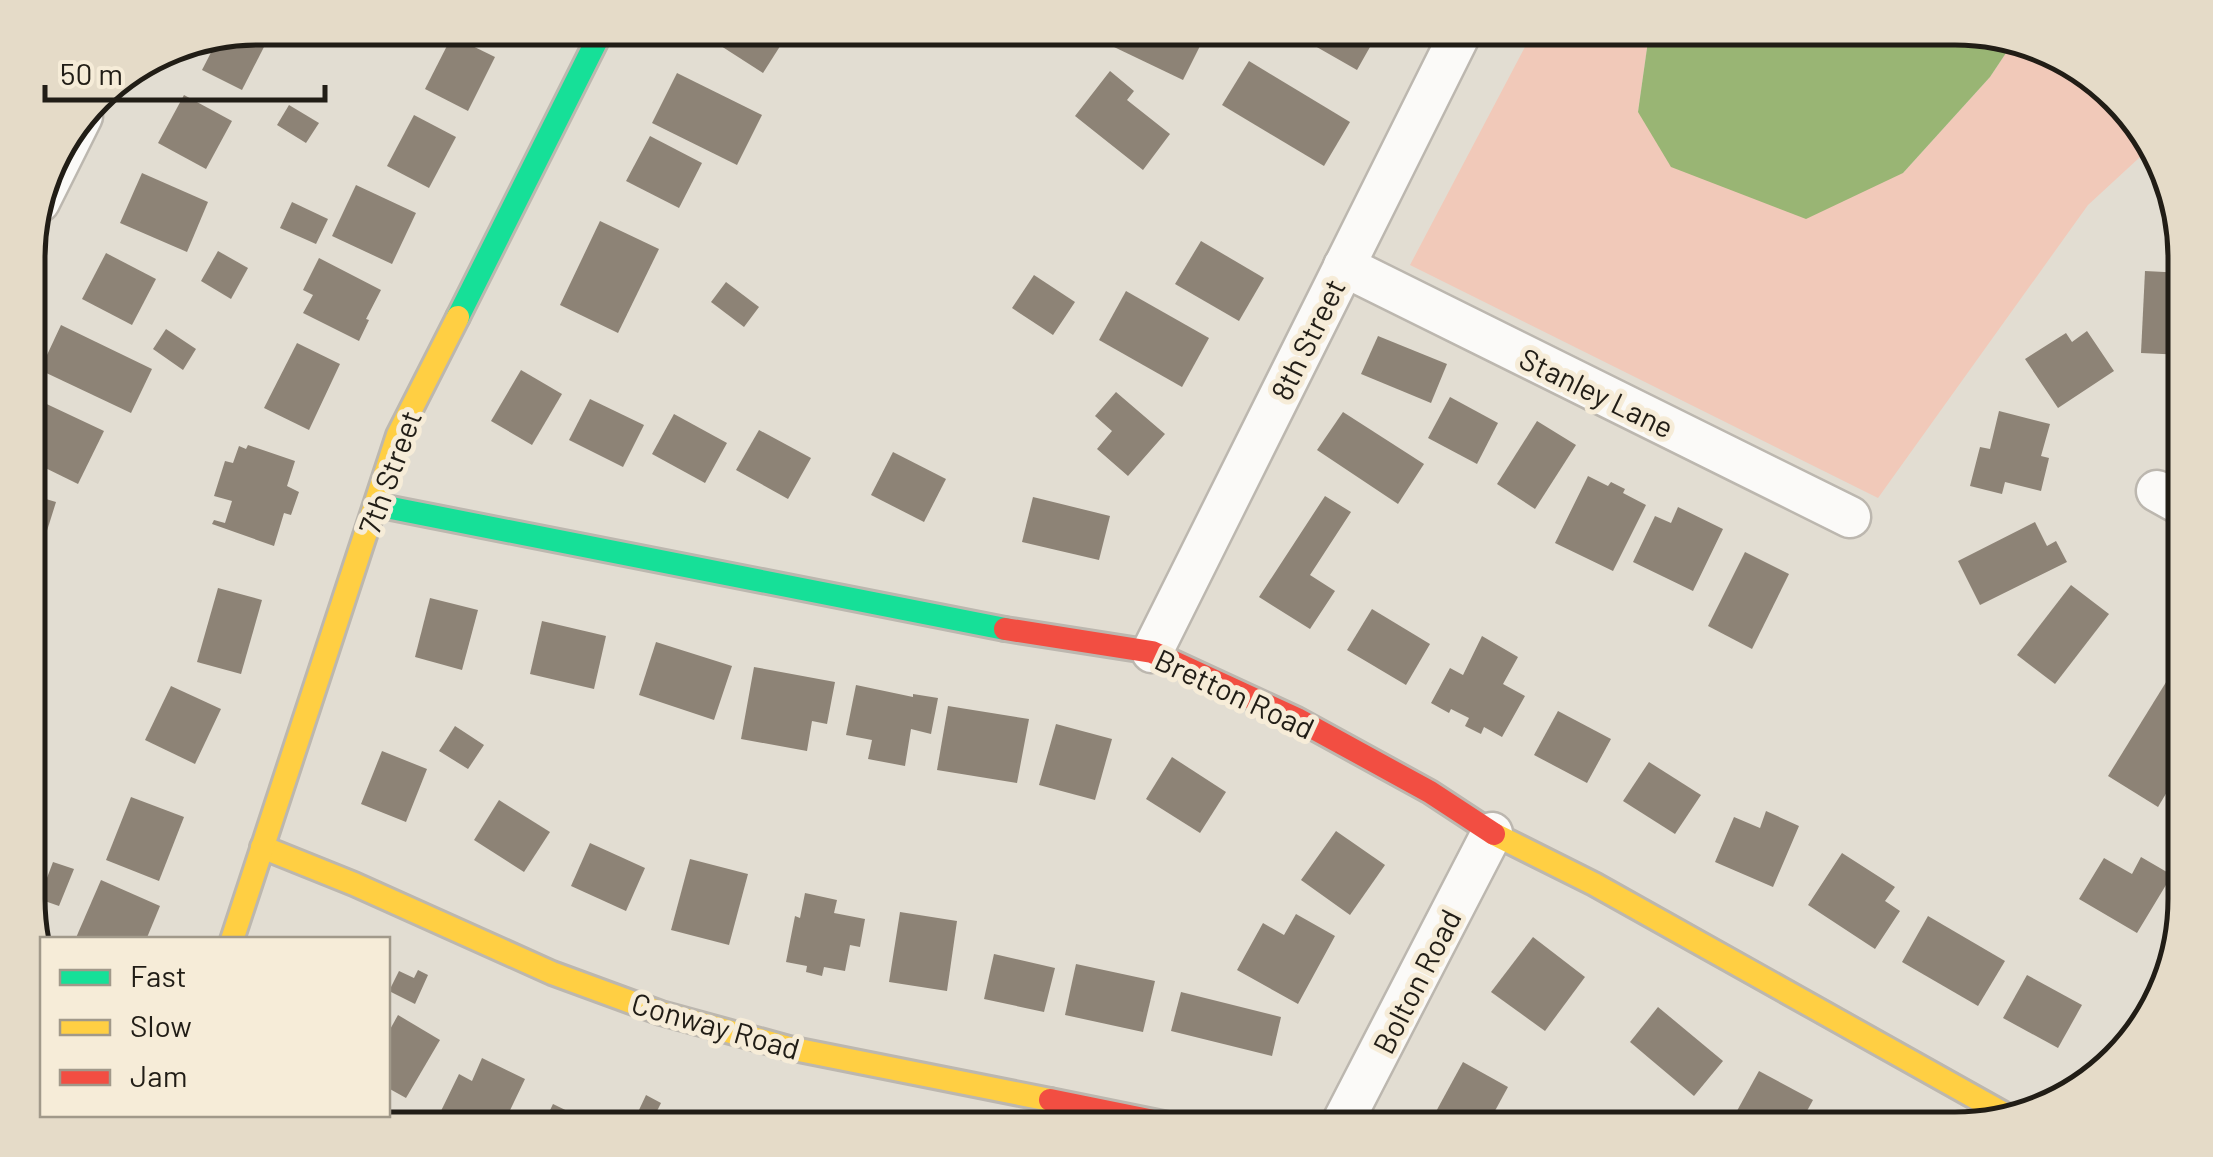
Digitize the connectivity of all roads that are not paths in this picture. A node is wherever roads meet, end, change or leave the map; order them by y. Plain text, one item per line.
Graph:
1 (594, 45) edge
2 (1454, 45) edge
3 (1344, 266) junction
4 (376, 504) junction
5 (1850, 517) dead end
6 (1152, 652) junction
7 (1492, 833) junction
8 (262, 847) junction
9 (233, 937) edge
10 (1994, 1108) edge
11 (1109, 1112) edge
12 (1348, 1112) edge

1 - 4 street, 7th Street
2 - 3 street, 8th Street
3 - 5 street, Stanley Lane
3 - 6 street, 8th Street
4 - 6 street, Bretton Road
4 - 8 street, 7th Street
6 - 7 street, Bretton Road
7 - 10 street, Bretton Road
7 - 12 street, Bolton Road
8 - 9 street, 7th Street
8 - 11 street, Conway Road

